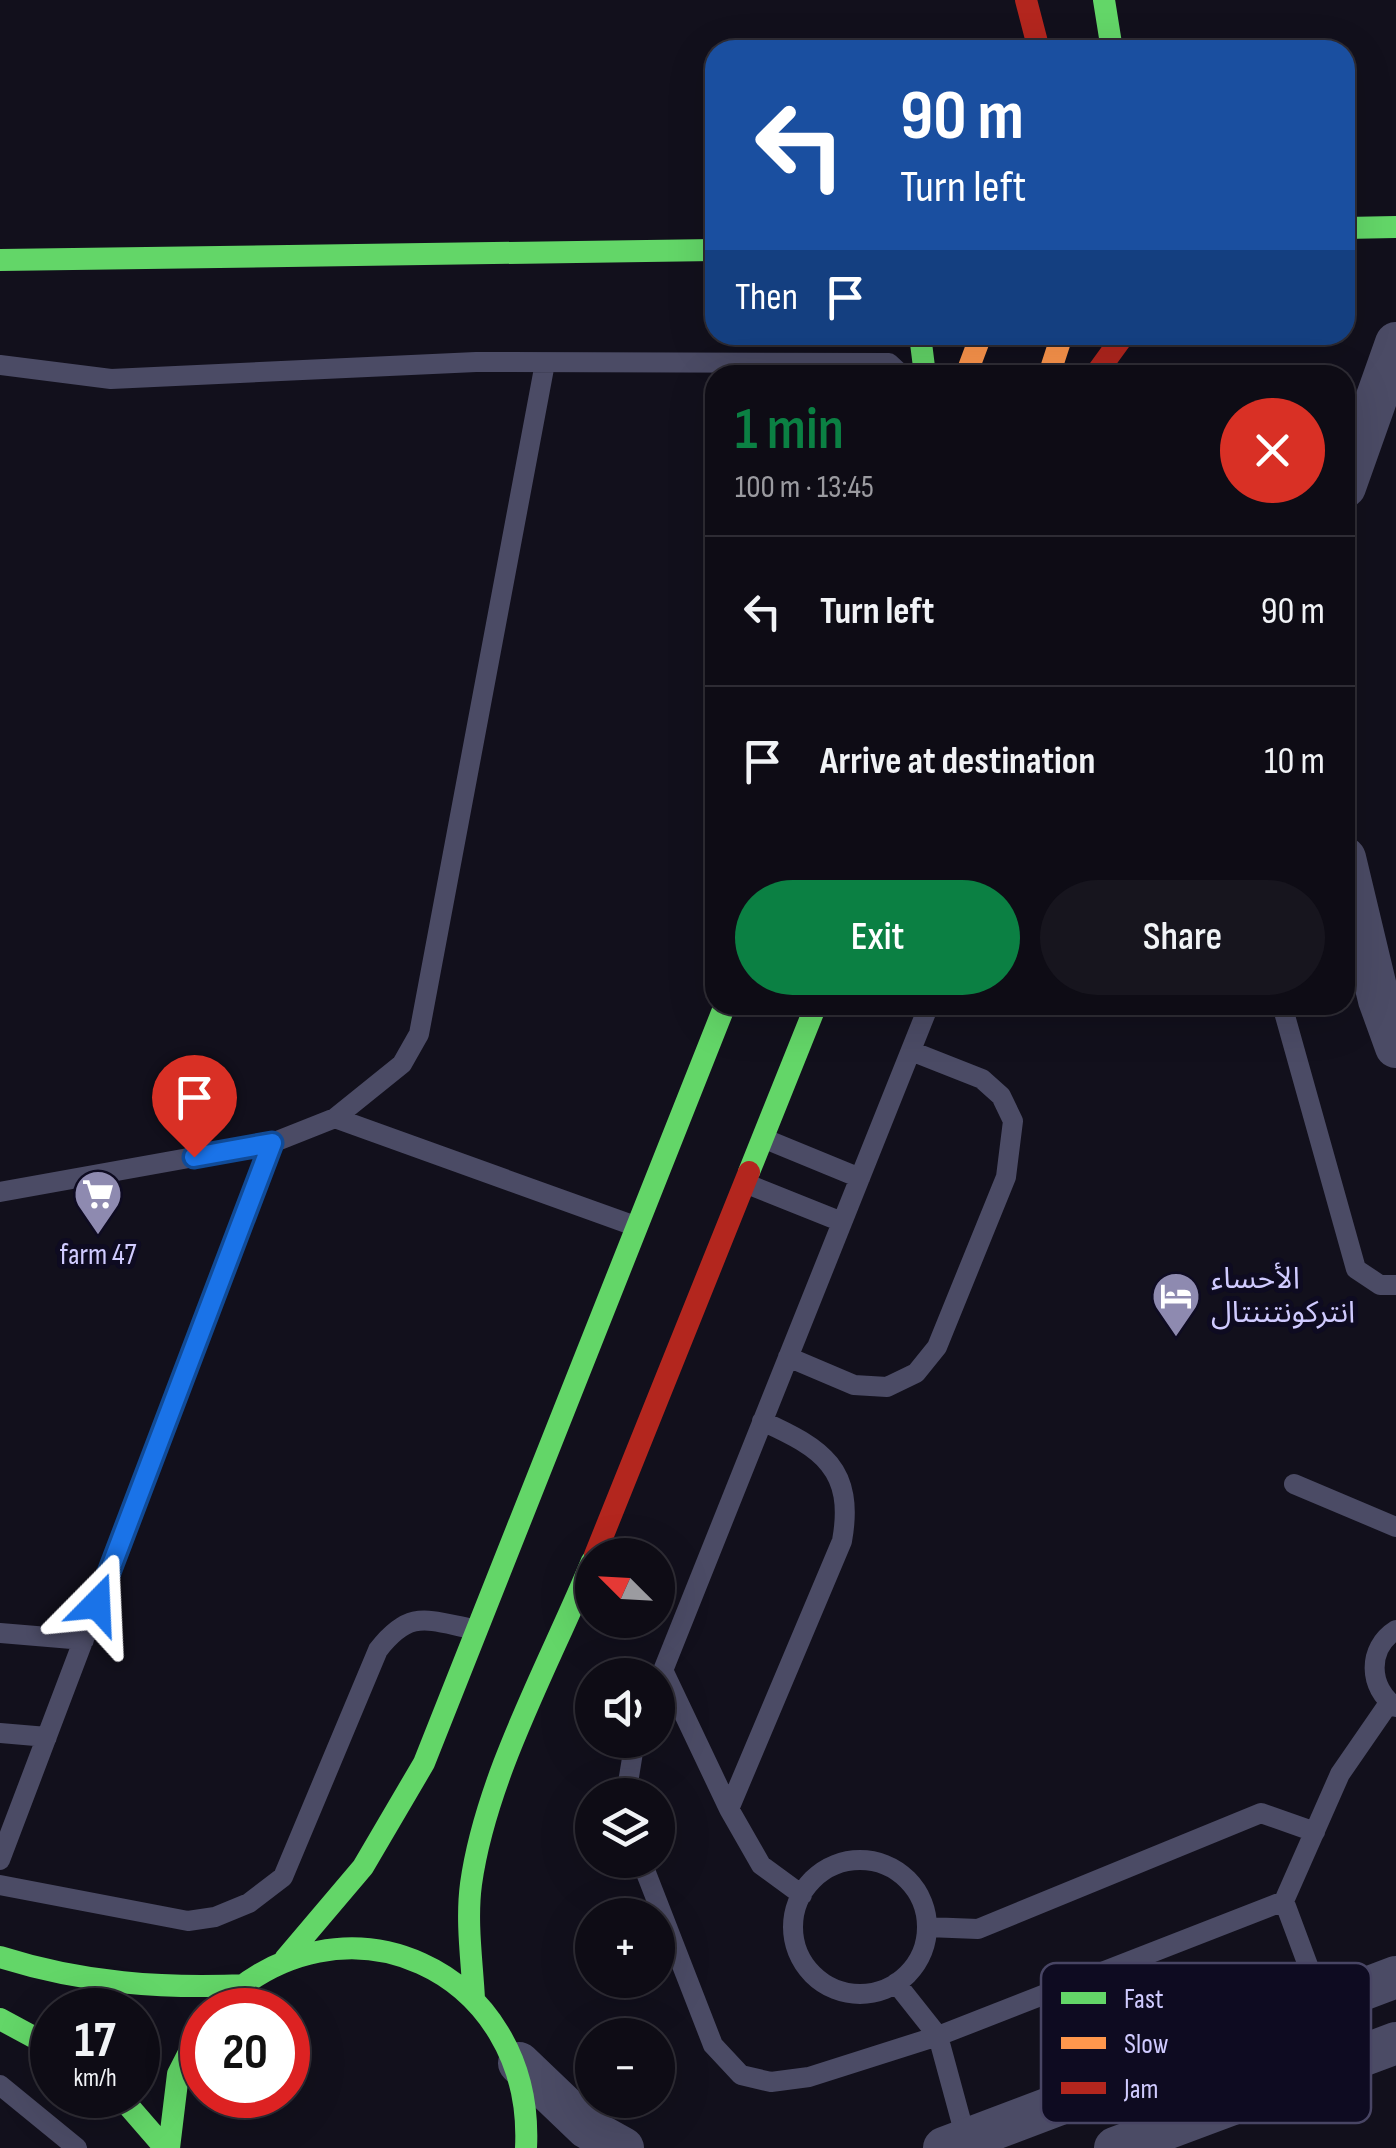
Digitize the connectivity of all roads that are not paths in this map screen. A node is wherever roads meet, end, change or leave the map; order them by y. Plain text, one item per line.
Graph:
1 (1026, 0) edge
2 (1104, 0) edge
3 (1036, 40) edge
4 (1110, 40) edge
5 (1396, 226) edge
6 (1355, 229) edge
7 (705, 250) edge
8 (0, 260) edge
9 (1396, 344) edge
10 (546, 363) junction
11 (0, 365) edge
12 (891, 365) edge
13 (1355, 459) edge
14 (1355, 890) edge
15 (1388, 994) edge
16 (721, 1015) edge
17 (812, 1015) edge
18 (925, 1015) edge
19 (1285, 1015) edge
20 (1396, 1047) edge
21 (910, 1051) junction
22 (334, 1118) junction
23 (763, 1138) junction
24 (272, 1143) junction
25 (860, 1178) junction
26 (745, 1183) junction
27 (0, 1192) edge
28 (842, 1222) junction
29 (639, 1228) junction
30 (1396, 1285) edge
31 (788, 1357) junction
32 (762, 1421) junction
33 (1294, 1484) dead end
34 (1396, 1528) edge
35 (602, 1538) edge
36 (575, 1605) edge
37 (478, 1630) junction
38 (1396, 1630) edge
39 (0, 1633) edge
40 (84, 1640) junction
41 (668, 1658) edge
42 (1393, 1705) edge
43 (675, 1706) edge
44 (0, 1734) edge
45 (47, 1738) junction
46 (729, 1809) junction
47 (5, 1832) edge
48 (1315, 1832) junction
49 (0, 1860) edge
50 (648, 1878) edge
51 (0, 1886) edge
52 (802, 1894) junction
53 (1284, 1902) junction
54 (927, 1927) junction
55 (0, 1957) edge
56 (285, 1958) junction
57 (1126, 1963) edge
58 (1309, 1963) edge
59 (1396, 1977) edge
60 (896, 1983) junction
61 (248, 1985) junction
62 (1371, 1987) edge
63 (244, 1988) edge
64 (1041, 1996) edge
65 (474, 1999) junction
66 (0, 2018) edge
67 (30, 2035) edge
68 (938, 2036) junction
69 (1396, 2042) edge
70 (1371, 2052) edge
71 (519, 2063) junction
72 (180, 2070) edge
73 (0, 2085) edge
74 (1041, 2112) edge
75 (140, 2118) edge
76 (1186, 2123) edge
77 (955, 2144) edge
78 (1126, 2146) edge
79 (77, 2148) edge
80 (167, 2148) edge
81 (526, 2148) edge
82 (623, 2148) edge

1 - 3 street
2 - 4 street
5 - 6 street
7 - 8 street
9 - 13 street
10 - 11 lane
10 - 12 lane
10 - 22 lane
14 - 15 street
15 - 20 street
16 - 29 street
17 - 23 street
18 - 21 lane
19 - 30 lane
21 - 25 lane
21 - 31 lane
22 - 24 lane
22 - 29 lane
23 - 25 lane
23 - 26 street
24 - 27 lane
24 - 40 lane
25 - 28 lane
26 - 28 lane
26 - 35 street
28 - 31 lane
29 - 37 street
31 - 32 lane
32 - 41 lane
32 - 46 lane
33 - 34 lane
36 - 65 street
37 - 51 lane
37 - 56 street
38 - 42 lane
39 - 40 lane
40 - 45 lane
42 - 48 lane
43 - 46 lane
44 - 45 lane
45 - 47 lane
46 - 52 lane
47 - 49 lane
48 - 53 lane
48 - 54 lane
50 - 68 lane
52 - 54 lane
52 - 60 lane
53 - 57 lane
53 - 58 lane
54 - 60 lane
55 - 61 street
56 - 61 street
56 - 65 street
59 - 62 street
60 - 68 lane
61 - 63 street
64 - 68 lane
65 - 71 street
66 - 67 street
68 - 77 lane
69 - 70 street
71 - 81 street
71 - 82 street
72 - 80 street
73 - 79 lane
74 - 77 street
75 - 80 street
76 - 78 street

